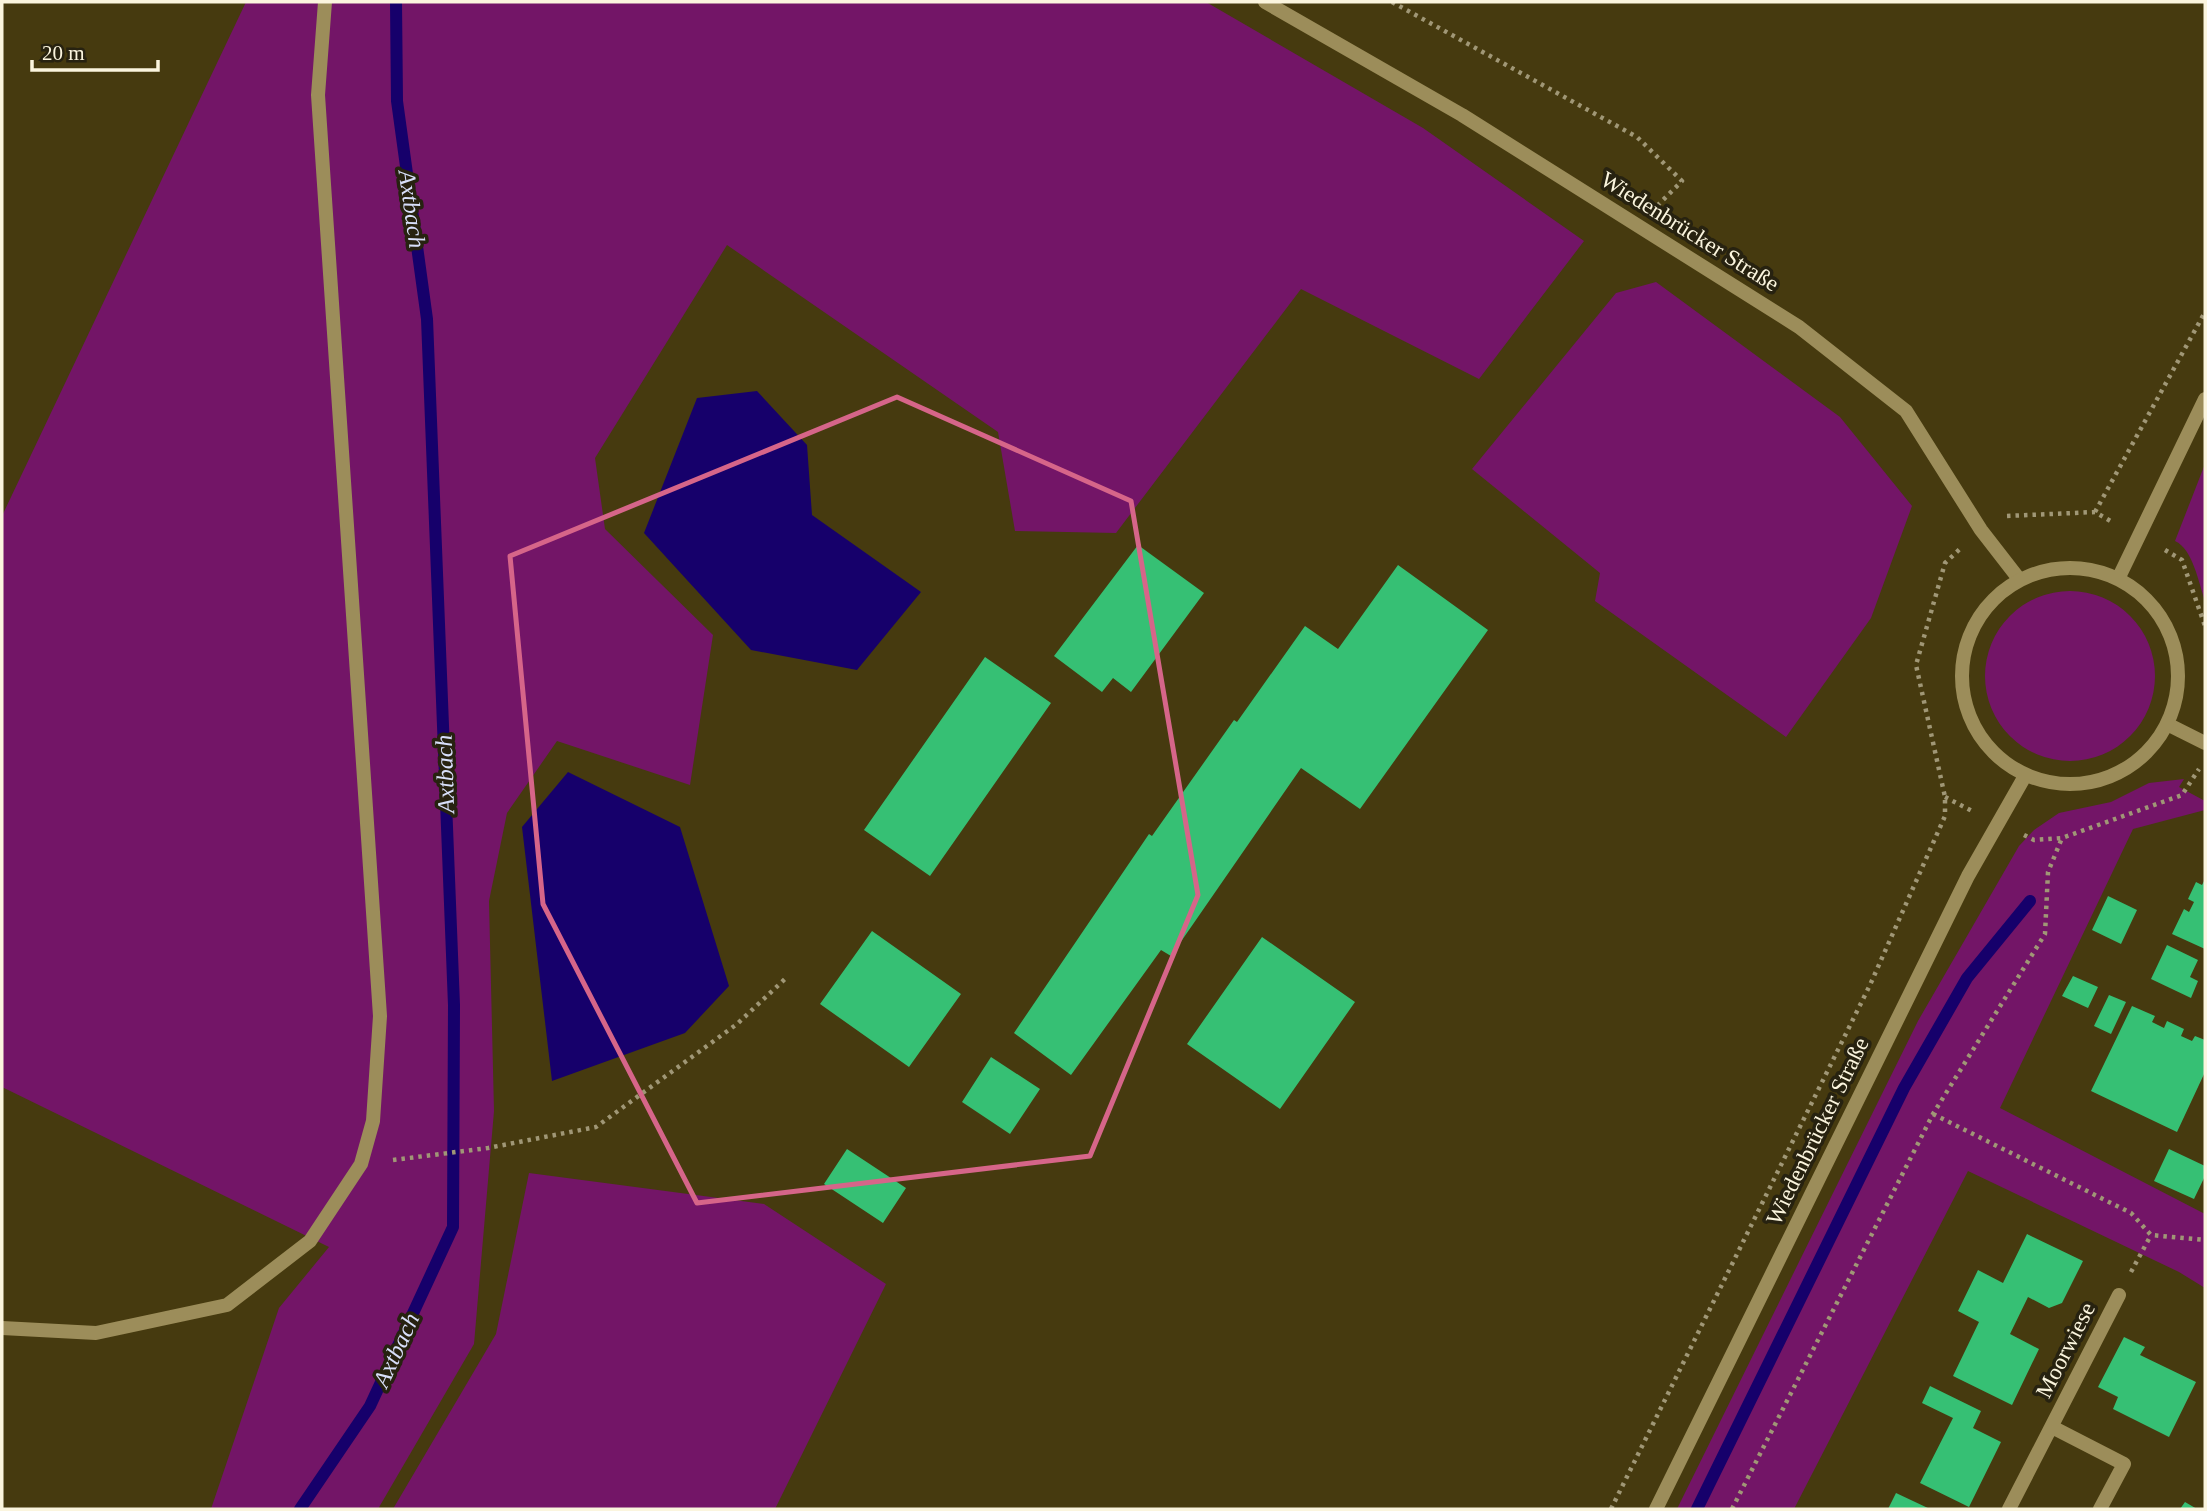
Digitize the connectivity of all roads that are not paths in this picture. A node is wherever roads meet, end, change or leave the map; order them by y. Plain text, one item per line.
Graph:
1 (325, 2) edge
2 (1265, 2) edge
3 (2205, 398) edge
4 (2119, 577) junction
5 (2019, 579) junction
6 (2169, 725) junction
7 (2205, 743) edge
8 (2025, 776) junction
9 (2119, 1295) road end
10 (2, 1328) edge
11 (2052, 1427) junction
12 (1656, 1509) edge
13 (2009, 1509) edge
14 (2099, 1509) edge

1 - 10 street
2 - 5 street, Wiedenbrücker Straße
3 - 4 street
4 - 5 street
4 - 6 street
5 - 8 street
6 - 7 street
6 - 8 street
8 - 12 street, Wiedenbrücker Straße
9 - 11 street, Moorwiese
11 - 13 street, Moorwiese
11 - 14 street, Moorwiese

